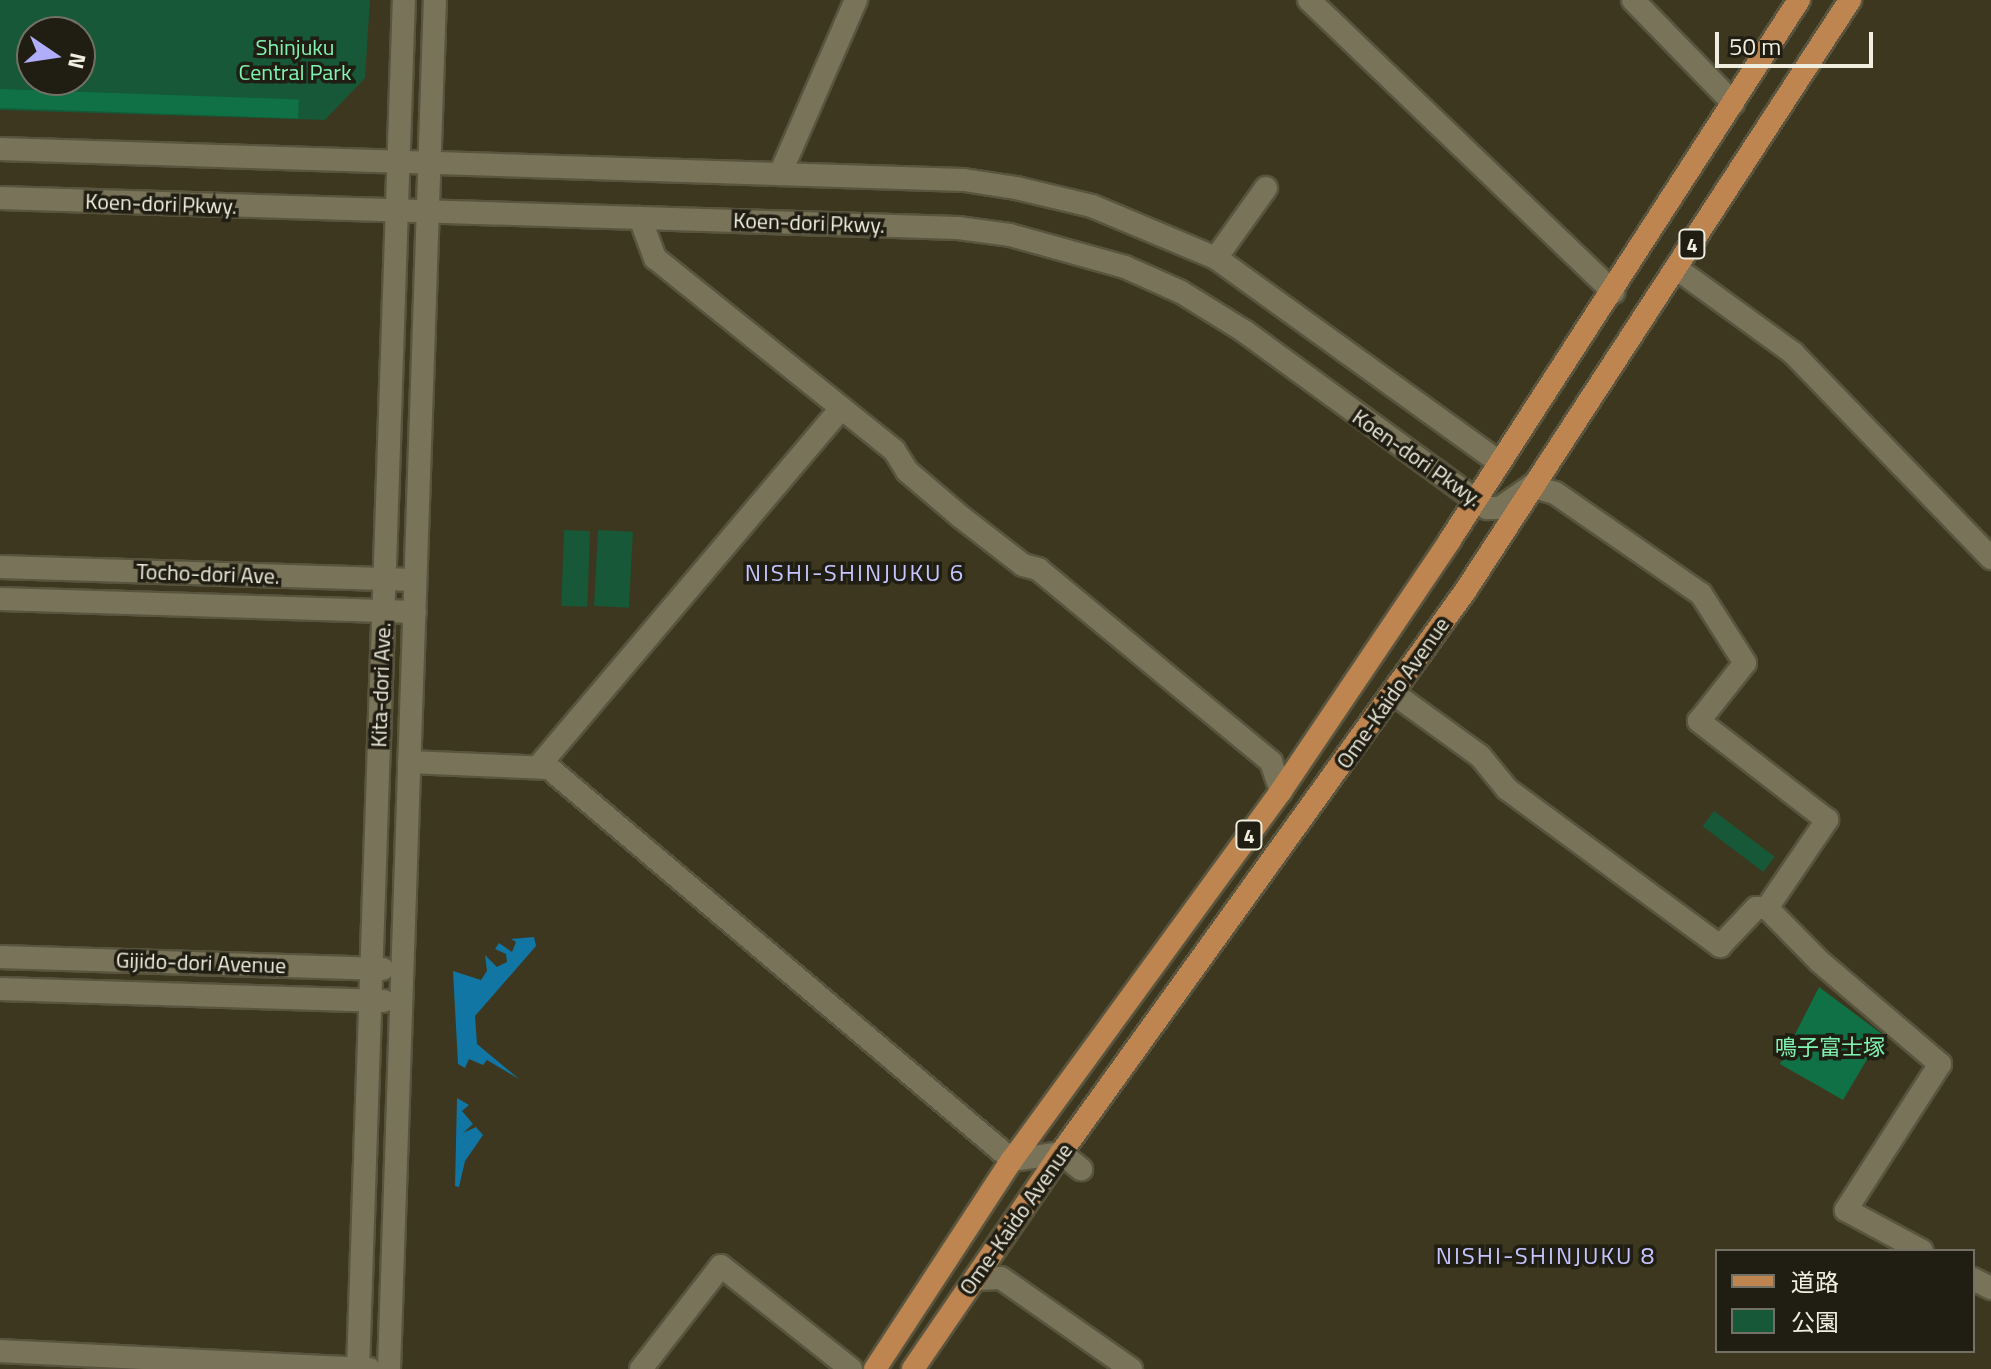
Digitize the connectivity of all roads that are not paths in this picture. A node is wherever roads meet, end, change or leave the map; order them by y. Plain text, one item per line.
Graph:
1 (404, 0) edge
2 (435, 0) edge
3 (856, 0) edge
4 (1309, 0) edge
5 (1633, 0) edge
6 (1799, 0) edge
7 (1850, 0) edge
8 (1733, 103) junction
9 (0, 149) edge
10 (398, 162) junction
11 (430, 163) junction
12 (780, 174) junction
13 (1266, 188) dead end
14 (0, 198) edge
15 (397, 211) junction
16 (428, 212) junction
17 (640, 218) junction
18 (1216, 258) junction
19 (1676, 268) junction
20 (1613, 292) junction
21 (841, 408) junction
22 (1500, 463) junction
23 (1531, 486) junction
24 (1475, 502) junction
25 (1991, 558) edge
26 (0, 567) edge
27 (384, 579) junction
28 (415, 580) junction
29 (0, 599) edge
30 (383, 611) junction
31 (415, 612) junction
32 (1393, 693) junction
33 (409, 762) junction
34 (538, 767) junction
35 (1281, 791) junction
36 (1767, 908) junction
37 (0, 957) edge
38 (371, 968) junction
39 (402, 969) junction
40 (0, 989) edge
41 (370, 1001) junction
42 (401, 1001) junction
43 (1061, 1153) junction
44 (1012, 1160) junction
45 (1081, 1169) dead end
46 (1918, 1249) edge
47 (975, 1279) junction
48 (0, 1351) edge
49 (650, 1366) edge
50 (358, 1368) edge
51 (370, 1369) edge
52 (389, 1369) edge
53 (851, 1369) edge
54 (875, 1369) edge
55 (913, 1369) edge
56 (1131, 1369) edge

1 - 10 main road, Kita-dori Ave.
2 - 11 main road, Kita-dori Ave.
3 - 12 main road
4 - 20 main road
5 - 8 main road
6 - 8 main road, Ome-Kaido Avenue / 4
7 - 19 main road, Ome-Kaido Avenue / 4
8 - 20 main road, Ome-Kaido Avenue / 4
9 - 10 main road, Koen-dori Pkwy.
10 - 11 main road, Koen-dori Pkwy.
10 - 15 main road, Kita-dori Ave.
11 - 12 main road, Koen-dori Pkwy.
11 - 16 main road, Kita-dori Ave.
12 - 18 main road, Koen-dori Pkwy.
13 - 18 main road
14 - 15 main road, Koen-dori Pkwy.
15 - 16 main road, Koen-dori Pkwy.
15 - 27 main road, Kita-dori Ave.
16 - 17 main road, Koen-dori Pkwy.
16 - 28 main road, Kita-dori Ave.
17 - 21 main road
17 - 24 main road, Koen-dori Pkwy.
18 - 22 main road, Koen-dori Pkwy.
19 - 23 main road, Ome-Kaido Avenue / 4
19 - 25 main road
20 - 22 main road, Ome-Kaido Avenue / 4
21 - 34 main road
21 - 35 main road
22 - 23 main road
22 - 24 main road, Ome-Kaido Avenue / 4
23 - 24 main road, Koen-dori Pkwy.
23 - 32 main road, Ome-Kaido Avenue / 4
23 - 36 main road
24 - 35 main road, Ome-Kaido Avenue / 4
26 - 27 main road, Tocho-dori Ave.
27 - 28 main road, Tocho-dori Ave.
27 - 30 main road, Kita-dori Ave.
28 - 31 main road, Kita-dori Ave.
29 - 30 main road, Tocho-dori Ave.
30 - 31 main road, Tocho-dori Ave.
30 - 38 main road, Kita-dori Ave.
31 - 33 main road, Kita-dori Ave.
32 - 36 main road
32 - 43 main road, Ome-Kaido Avenue / 4
33 - 34 main road
33 - 39 main road, Kita-dori Ave.
34 - 44 main road
35 - 44 main road, Ome-Kaido Avenue / 4
36 - 46 main road
37 - 38 main road, Gijido-dori Avenue
38 - 39 main road, Gijido-dori Avenue
38 - 41 main road, Kita-dori Ave.
39 - 42 main road, Kita-dori Ave.
40 - 41 main road, Gijido-dori Avenue
41 - 42 main road, Gijido-dori Avenue
41 - 50 main road, Kita-dori Ave.
42 - 52 main road, Kita-dori Ave.
43 - 44 main road
43 - 45 main road
43 - 47 main road, Ome-Kaido Avenue / 4
44 - 54 main road, Ome-Kaido Avenue / 4
47 - 55 main road, Ome-Kaido Avenue / 4
47 - 56 main road
48 - 50 main road
49 - 53 main road
50 - 51 main road

